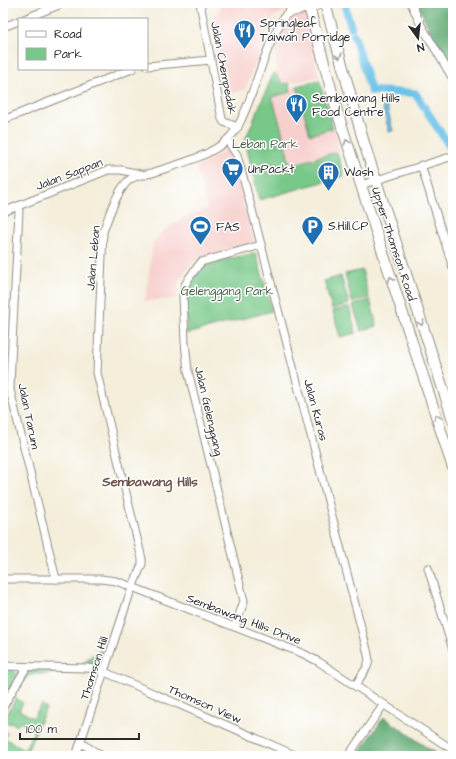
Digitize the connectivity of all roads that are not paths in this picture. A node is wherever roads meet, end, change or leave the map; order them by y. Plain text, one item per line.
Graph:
1 (64, 3) edge
2 (200, 3) edge
3 (290, 3) edge
4 (412, 3) edge
5 (325, 4) edge
6 (308, 6) edge
7 (290, 12) junction
8 (26, 18) edge
9 (18, 21) edge
10 (3, 27) edge
11 (211, 60) junction
12 (148, 66) edge
13 (129, 70) edge
14 (453, 79) edge
15 (3, 120) edge
16 (238, 126) junction
17 (227, 140) junction
18 (453, 158) edge
19 (421, 165) junction
20 (145, 175) junction
21 (376, 180) junction
22 (361, 185) junction
23 (18, 206) junction
24 (3, 212) edge
25 (261, 245) junction
26 (453, 268) edge
27 (453, 420) edge
28 (453, 468) edge
29 (428, 568) dead end
30 (3, 578) edge
31 (56, 579) junction
32 (132, 587) junction
33 (235, 627) junction
34 (453, 650) edge
35 (3, 666) edge
36 (27, 668) junction
37 (105, 672) junction
38 (355, 686) junction
39 (384, 704) junction
40 (3, 707) edge
41 (81, 743) junction
42 (453, 750) edge
43 (76, 756) edge
44 (102, 756) edge
45 (297, 756) edge
46 (348, 756) edge

1 - 8 street
2 - 11 street, Jalan Chempedak
3 - 7 street
4 - 14 street
5 - 6 street
5 -> 21 main road, Upper Thomson Road
6 - 7 street
22 -> 6 main road, Upper Thomson Road
7 - 16 street, Jalan Leban
9 - 10 street
11 - 12 street
11 - 16 street, Jalan Chempedak
13 - 15 street
16 - 17 street, Jalan Leban
17 - 20 street, Jalan Leban
17 - 25 street, Jalan Kuras
18 - 19 street
19 - 21 street
19 - 26 street
20 - 23 street, Jalan Sappan
20 - 32 street, Jalan Leban
21 - 22 street
21 -> 27 main road, Upper Thomson Road
28 -> 22 main road, Upper Thomson Road
23 - 24 street, Jalan Sappan
23 - 31 street, Jalan Tarum
25 - 33 street, Jalan Gelenggang
25 - 38 street, Jalan Kuras
29 - 34 street
30 - 31 street, Sembawang Hills Drive
31 - 32 street, Sembawang Hills Drive
32 - 33 street, Sembawang Hills Drive
32 - 37 street, Thomson Hill
33 - 38 street, Sembawang Hills Drive
35 - 36 street, Thomson View
36 - 37 street, Thomson View
36 - 40 street
37 - 41 street, Thomson Hill
37 - 45 street, Thomson View
38 - 39 street, Sembawang Hills Drive
39 - 42 street, Sembawang Hills Drive
39 - 46 street
41 - 43 street, Thomson Hill
41 - 44 street

